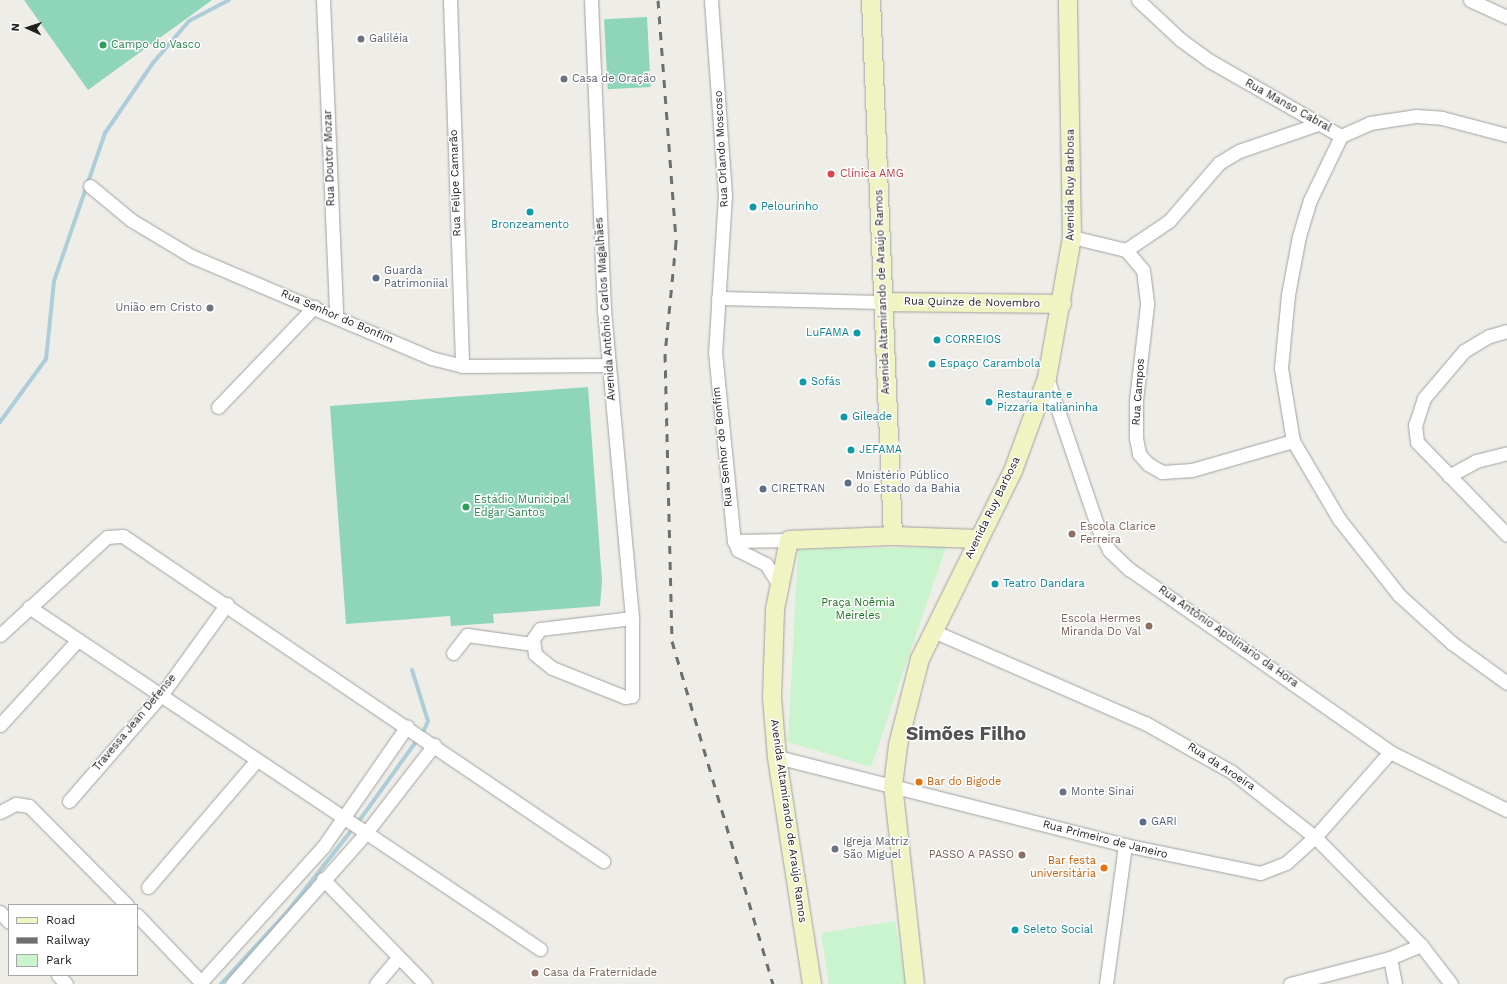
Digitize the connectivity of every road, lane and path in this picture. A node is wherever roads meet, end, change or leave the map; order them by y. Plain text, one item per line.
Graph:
1 (323, 0) edge
2 (450, 0) edge
3 (591, 0) edge
4 (711, 0) edge
5 (870, 0) edge
6 (1138, 0) edge
7 (1470, 0) edge
8 (1068, 1) edge
9 (1507, 17) edge
10 (1318, 124) junction
11 (1507, 134) edge
12 (1341, 136) junction
13 (90, 186) dead end
14 (1072, 237) junction
15 (1126, 250) junction
16 (718, 298) junction
17 (883, 302) junction
18 (1062, 304) junction
19 (314, 307) junction
20 (336, 315) junction
21 (1507, 331) edge
22 (609, 365) junction
23 (462, 366) junction
24 (1047, 378) junction
25 (218, 407) dead end
26 (1293, 441) junction
27 (1507, 453) edge
28 (1448, 476) junction
29 (1507, 535) edge
30 (893, 536) junction
31 (978, 539) junction
32 (789, 540) junction
33 (734, 541) junction
34 (780, 586) junction
35 (227, 604) junction
36 (29, 607) junction
37 (632, 618) junction
38 (934, 631) junction
39 (0, 635) edge
40 (78, 640) junction
41 (533, 644) junction
42 (452, 653) dead end
43 (1507, 683) edge
44 (162, 694) junction
45 (0, 725) edge
46 (407, 726) junction
47 (434, 745) junction
48 (1390, 752) junction
49 (777, 757) junction
50 (256, 761) junction
51 (893, 786) junction
52 (69, 801) dead end
53 (1507, 810) edge
54 (0, 812) edge
55 (344, 819) junction
56 (365, 834) junction
57 (1315, 837) junction
58 (1125, 845) junction
59 (603, 861) dead end
60 (323, 879) junction
61 (148, 887) dead end
62 (126, 904) edge
63 (0, 912) edge
64 (138, 916) edge
65 (8, 921) edge
66 (1420, 945) junction
67 (540, 950) dead end
68 (398, 958) junction
69 (1390, 958) junction
70 (59, 976) edge
71 (202, 983) edge
72 (66, 984) edge
73 (232, 984) edge
74 (376, 984) edge
75 (425, 984) edge
76 (812, 984) edge
77 (915, 984) edge
78 (1106, 984) edge
79 (1290, 984) edge
80 (1395, 984) edge
81 (1451, 984) edge

1 - 20 street, Rua Doutor Mozar
2 - 23 street, Rua Felipe Camarão
3 - 22 street, Avenida Antônio Carlos Magalhães
4 - 16 street, Rua Orlando Moscoso
5 - 17 main road, Avenida Altamirando de Araújo Ramos
6 - 10 street, Rua Manso Cabral
7 - 9 street
8 - 14 main road, Avenida Ruy Barbosa
10 - 12 street, Rua Manso Cabral
10 - 15 street
11 - 12 street, Rua Manso Cabral
12 - 26 street
13 - 19 street, Rua Senhor do Bonfim
14 - 15 street
14 - 18 main road, Avenida Ruy Barbosa
15 - 26 street, Rua Campos
16 - 17 street
16 - 33 street, Rua Senhor do Bonfim
17 - 18 main road, Rua Quinze de Novembro
17 - 30 main road, Avenida Altamirando de Araújo Ramos
18 - 24 main road, Avenida Ruy Barbosa
19 - 20 street, Rua Senhor do Bonfim
19 - 25 street
20 - 23 street, Rua Senhor do Bonfim
21 - 28 street
22 - 23 street, Rua Senhor do Bonfim
22 - 37 street, Avenida Antônio Carlos Magalhães
24 - 31 main road, Avenida Ruy Barbosa
24 - 48 street, Rua Antônio Apolinário da Hora
26 - 43 street
27 - 28 street
28 - 29 street
30 - 31 main road
30 - 32 main road
31 - 38 main road, Avenida Ruy Barbosa
32 - 33 street
32 - 34 main road, Avenida Altamirando de Araújo Ramos
33 - 34 street
34 - 49 main road, Avenida Altamirando de Araújo Ramos
35 - 36 street
35 - 44 street, Travessa Jean Defense
35 - 46 street
36 - 39 street
36 - 40 street
37 - 41 street
37 - 41 street, Avenida Antônio Carlos Magalhães
38 - 51 main road, Avenida Ruy Barbosa
38 - 57 street, Rua da Aroeira
40 - 44 street
40 - 45 street
41 - 42 street
44 - 50 street
44 - 52 street, Travessa Jean Defense
46 - 47 street
46 - 55 street
47 - 56 street
47 - 59 street
48 - 53 street, Rua Antônio Apolinário da Hora
48 - 57 street, Rua Primeiro de Janeiro
49 - 51 street, Rua Primeiro de Janeiro
49 - 76 main road, Avenida Altamirando de Araújo Ramos
50 - 55 street
50 - 61 street
51 - 58 street, Rua Primeiro de Janeiro
51 - 77 main road, Avenida Ruy Barbosa
54 - 62 street
55 - 56 street
55 - 71 street
56 - 60 street
56 - 67 street
57 - 58 street, Rua Primeiro de Janeiro
57 - 66 street, Rua da Aroeira
58 - 78 street
60 - 68 street
60 - 73 street
63 - 65 street
64 - 71 street
66 - 69 street
66 - 81 street, Rua da Aroeira
68 - 74 street
68 - 75 street
69 - 79 street
69 - 80 street
70 - 72 street

